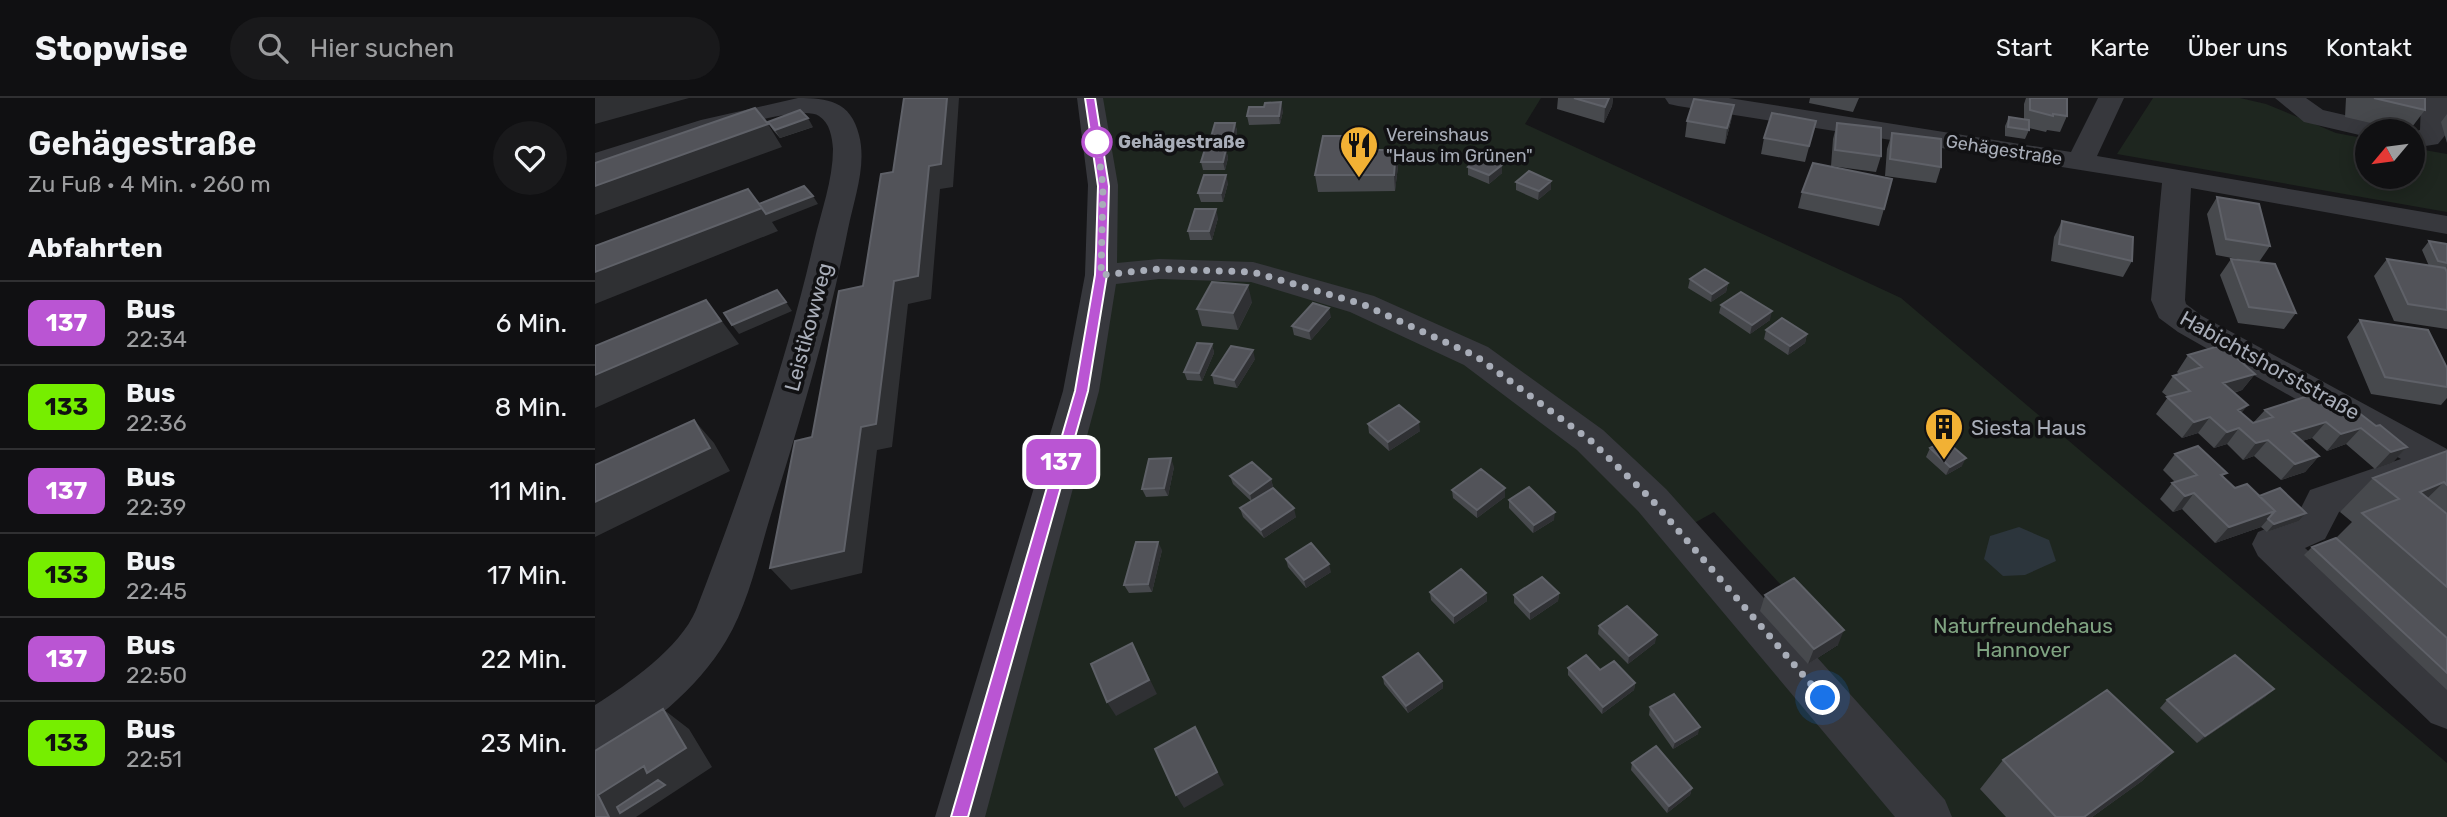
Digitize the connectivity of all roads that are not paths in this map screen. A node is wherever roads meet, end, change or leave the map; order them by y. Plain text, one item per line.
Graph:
1 (1090, 98) edge
2 (1678, 98) edge
3 (2111, 98) edge
4 (2288, 98) edge
5 (2438, 98) edge
6 (2355, 126) edge
7 (2425, 141) edge
8 (2080, 162) junction
9 (595, 163) edge
10 (2177, 177) junction
11 (2447, 225) edge
12 (1101, 275) junction
13 (2442, 464) edge
14 (2447, 708) edge
15 (595, 731) edge
16 (960, 817) edge
17 (1927, 817) edge

1 - 12 street
2 - 8 street, Gehägestraße
3 - 8 street, Gehägestraße
4 - 6 street
5 - 7 street
8 - 10 street, Gehägestraße
9 - 15 street, Leistikowweg
10 - 11 street, Gehägestraße
10 - 13 street, Habichtshorststraße
12 - 16 street
12 - 17 street
13 - 14 street

